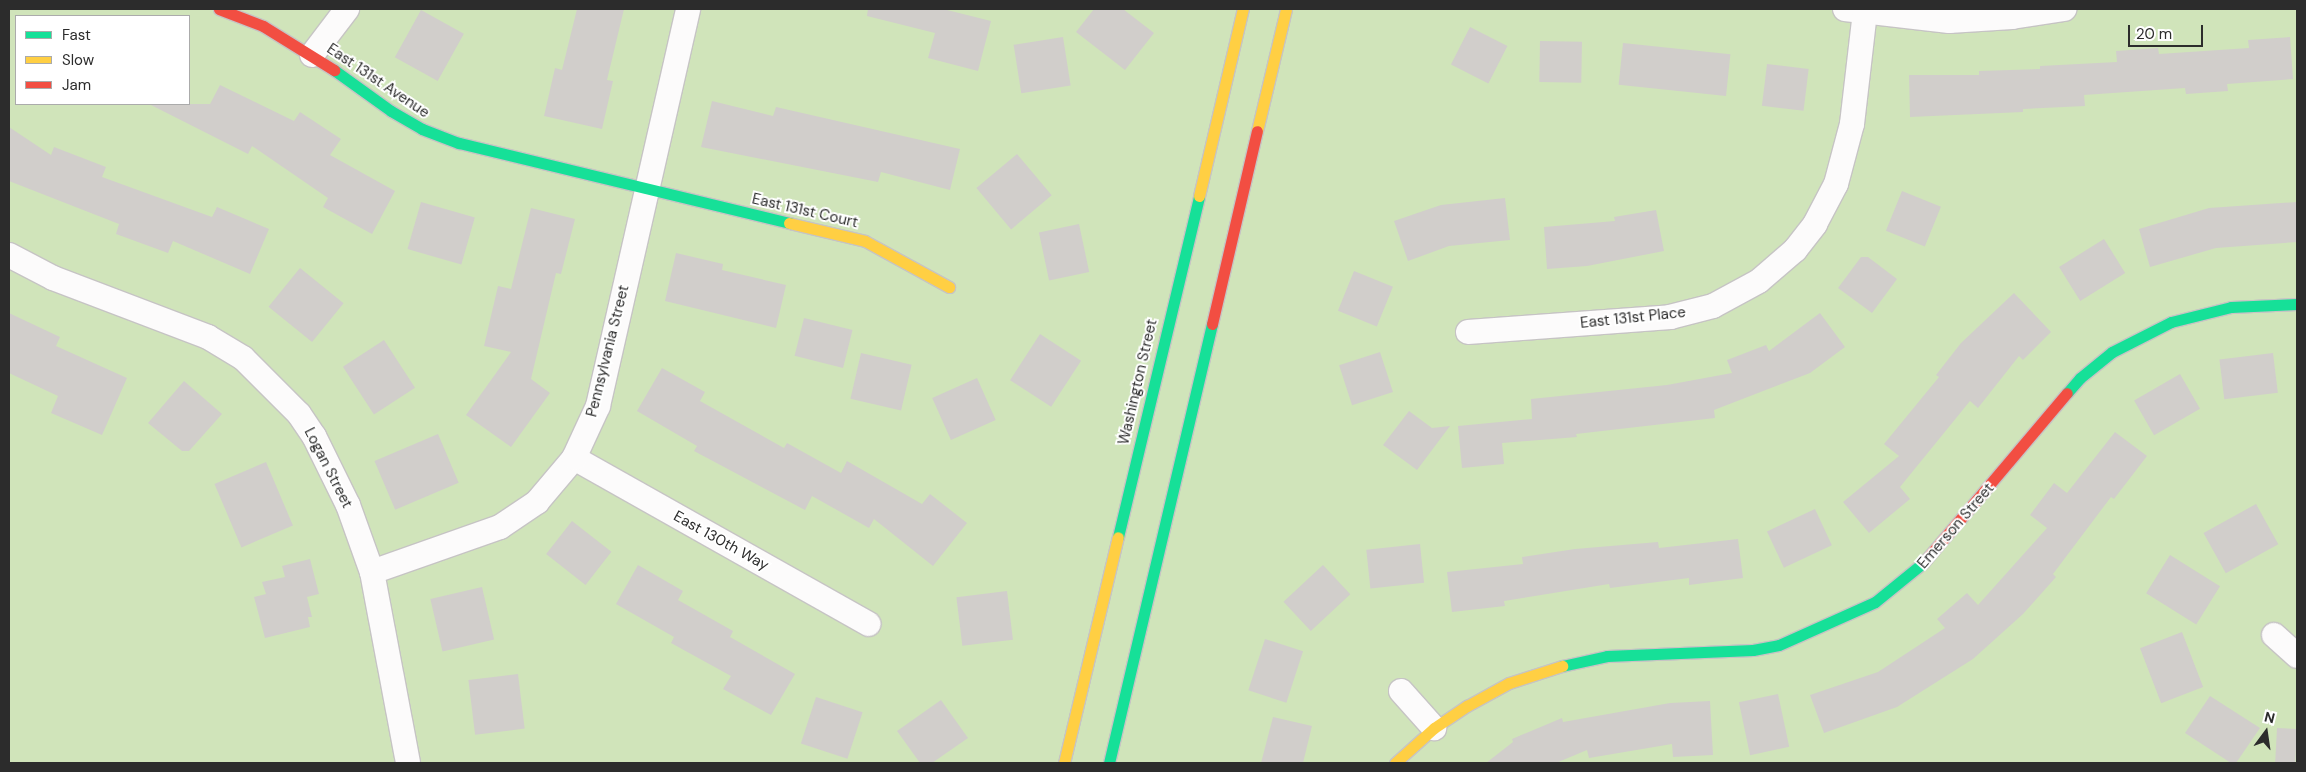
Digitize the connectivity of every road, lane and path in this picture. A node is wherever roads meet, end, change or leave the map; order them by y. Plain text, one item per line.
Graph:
1 (219, 9) edge
2 (347, 9) edge
3 (688, 9) edge
4 (1243, 9) edge
5 (1286, 9) edge
6 (2064, 9) edge
7 (1855, 10) edge
8 (312, 55) junction
9 (645, 188) junction
10 (9, 255) edge
11 (949, 287) dead end
12 (2297, 304) edge
13 (1468, 332) dead end
14 (574, 458) junction
15 (372, 572) junction
16 (869, 624) dead end
17 (2274, 635) dead end
18 (2297, 656) edge
19 (1401, 691) dead end
20 (1434, 728) junction
21 (408, 763) edge
22 (1064, 763) edge
23 (1109, 763) edge
24 (1396, 763) edge

1 - 8 street, East 131st Avenue
2 - 8 street
3 - 9 street, Pennsylvania Street
4 - 22 street, Washington Street
5 - 23 street
6 - 7 street
7 - 13 street, East 131st Place
8 - 9 street, East 131st Avenue
9 - 11 street, East 131st Court
9 - 14 street, Pennsylvania Street
10 - 15 street, Logan Street
12 - 20 street, Emerson Street
14 - 15 street, Pennsylvania Street
14 - 16 street, East 130th Way
15 - 21 street, Logan Street
17 - 18 street
19 - 20 street
20 - 24 street, Emerson Street

